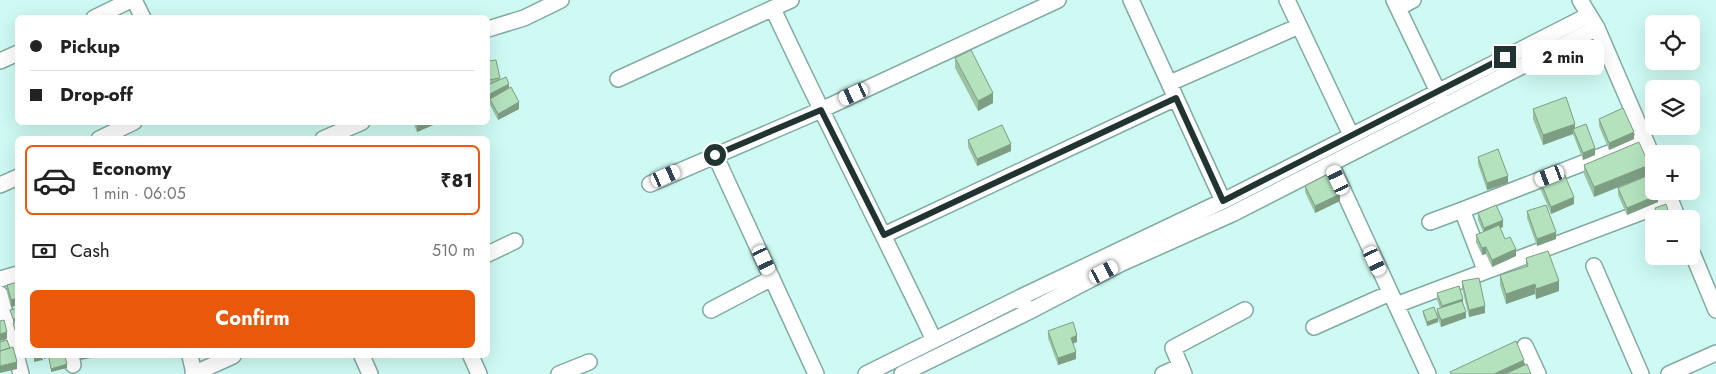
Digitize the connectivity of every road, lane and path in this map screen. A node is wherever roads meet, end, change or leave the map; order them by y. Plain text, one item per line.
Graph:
1 (133, 0) edge
2 (561, 0) edge
3 (792, 0) edge
4 (1058, 0) edge
5 (1131, 0) edge
6 (1287, 0) edge
7 (1413, 0) edge
8 (1580, 0) edge
9 (1396, 4) edge
10 (773, 8) junction
11 (100, 15) edge
12 (140, 15) edge
13 (1593, 21) junction
14 (1299, 26) junction
15 (490, 28) edge
16 (15, 54) edge
17 (0, 61) edge
18 (618, 79) dead end
19 (1170, 83) junction
20 (1438, 91) junction
21 (1176, 98) junction
22 (1445, 106) junction
23 (821, 110) junction
24 (128, 125) edge
25 (355, 125) edge
26 (1351, 135) junction
27 (105, 136) edge
28 (330, 136) edge
29 (1645, 139) junction
30 (1648, 145) edge
31 (715, 155) junction
32 (1330, 164) junction
33 (15, 178) edge
34 (650, 184) dead end
35 (0, 185) edge
36 (1659, 200) edge
37 (1223, 201) junction
38 (1465, 209) junction
39 (1430, 222) dead end
40 (884, 235) junction
41 (515, 241) dead end
42 (490, 253) edge
43 (1117, 258) junction
44 (1697, 265) edge
45 (1594, 266) dead end
46 (1481, 273) junction
47 (15, 275) edge
48 (772, 278) junction
49 (0, 280) edge
50 (0, 294) edge
51 (1021, 298) junction
52 (1393, 299) junction
53 (711, 310) dead end
54 (1245, 310) dead end
55 (1716, 310) edge
56 (1028, 312) junction
57 (1314, 327) dead end
58 (934, 340) junction
59 (1525, 346) dead end
60 (15, 351) edge
61 (1716, 352) edge
62 (17, 358) edge
63 (190, 358) edge
64 (229, 358) edge
65 (363, 358) edge
66 (472, 358) edge
67 (589, 362) dead end
68 (1182, 370) edge
69 (21, 374) edge
70 (194, 374) edge
71 (370, 374) edge
72 (479, 374) edge
73 (559, 374) edge
74 (816, 374) edge
75 (866, 374) edge
76 (902, 374) edge
77 (1163, 374) edge
78 (1428, 374) edge
79 (1538, 374) edge
80 (1641, 374) edge
81 (1669, 374) edge

1 - 11 street
1 - 12 street
2 - 15 street
3 - 10 street
4 - 23 street
5 - 19 street
6 - 14 street
7 - 9 street
8 - 13 street
9 - 20 street
10 - 18 street
10 - 23 street
13 - 20 street
13 - 22 street
13 - 29 street
14 - 19 street
14 - 26 street
16 - 17 street
19 - 21 street
20 - 22 street
20 - 26 street
21 - 37 street
21 - 40 street
22 - 32 street
23 - 31 street
23 - 40 street
24 - 27 street
25 - 28 street
26 - 37 street
29 - 30 street
29 - 38 street
31 - 34 street
31 - 48 street
32 - 43 street
32 - 52 street
33 - 35 street
36 - 46 street
37 - 43 street
38 - 39 street
38 - 46 street
40 - 58 street
41 - 42 street
43 - 51 street
43 - 56 street
44 - 55 street
45 - 80 street
46 - 52 street
47 - 49 street
48 - 53 street
48 - 74 street
50 - 60 street
51 - 56 street
51 - 58 street
52 - 57 street
52 - 78 street
54 - 68 street
56 - 76 street
58 - 75 street
59 - 79 street
61 - 81 street
62 - 69 street
63 - 70 street
64 - 70 street
65 - 71 street
66 - 72 street
67 - 73 street
68 - 77 street

